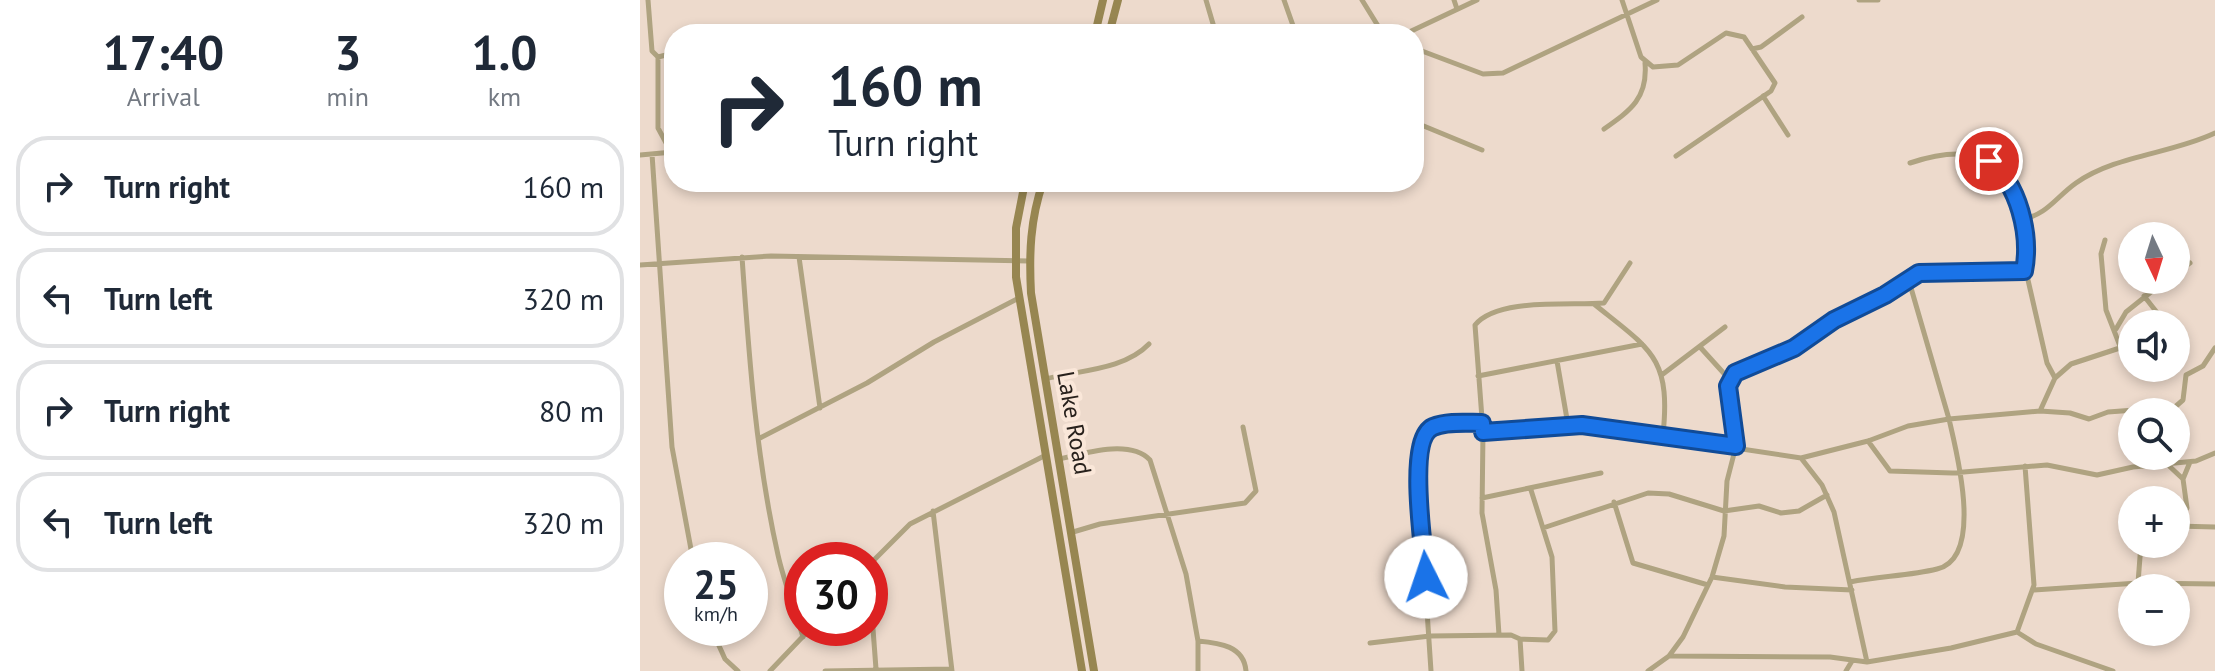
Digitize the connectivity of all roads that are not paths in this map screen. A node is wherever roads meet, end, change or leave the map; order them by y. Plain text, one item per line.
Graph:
1 (648, 0) edge
2 (1103, 0) edge
3 (1118, 0) edge
4 (1206, 0) edge
5 (1284, 0) edge
6 (1362, 0) edge
7 (1454, 0) edge
8 (1477, 0) edge
9 (1622, 0) edge
10 (1657, 0) edge
11 (1859, 0) edge
12 (1878, 0) edge
13 (1457, 9) junction
14 (1629, 13) junction
15 (1802, 17) dead end
16 (1097, 24) edge
17 (1112, 24) edge
18 (1213, 24) edge
19 (1292, 24) edge
20 (1376, 24) edge
21 (1424, 25) edge
22 (1752, 49) junction
23 (1424, 51) edge
24 (664, 56) edge
25 (658, 57) junction
26 (1645, 62) junction
27 (1763, 96) junction
28 (1424, 126) edge
29 (1604, 129) dead end
30 (2215, 133) edge
31 (1788, 135) dead end
32 (664, 138) edge
33 (1482, 150) dead end
34 (664, 153) edge
35 (652, 154) junction
36 (640, 155) edge
37 (1676, 156) dead end
38 (1910, 163) dead end
39 (1023, 192) edge
40 (1040, 192) edge
41 (2021, 220) junction
42 (2105, 240) dead end
43 (742, 257) junction
44 (799, 257) junction
45 (1015, 260) junction
46 (1029, 261) junction
47 (659, 263) junction
48 (1630, 263) dead end
49 (640, 265) edge
50 (2024, 271) junction
51 (1909, 281) junction
52 (2147, 294) edge
53 (2144, 296) junction
54 (1019, 298) junction
55 (1594, 304) junction
56 (2155, 310) edge
57 (1725, 327) dead end
58 (2116, 329) junction
59 (2118, 338) edge
60 (1149, 344) dead end
61 (1642, 344) junction
62 (1699, 347) junction
63 (2118, 347) edge
64 (2215, 348) edge
65 (1557, 361) junction
66 (1663, 374) junction
67 (1478, 376) junction
68 (2055, 378) junction
69 (1045, 379) junction
70 (1729, 379) junction
71 (820, 408) junction
72 (2040, 411) junction
73 (1949, 419) junction
74 (1482, 423) junction
75 (1568, 425) junction
76 (1243, 427) dead end
77 (1483, 432) junction
78 (1663, 435) junction
79 (760, 438) junction
80 (1868, 441) junction
81 (1736, 446) junction
82 (2215, 453) edge
83 (1046, 455) junction
84 (1801, 458) junction
85 (1060, 459) junction
86 (2190, 462) edge
87 (2025, 466) junction
88 (2126, 470) edge
89 (2173, 470) edge
90 (2187, 470) edge
91 (1960, 472) junction
92 (1601, 473) dead end
93 (2183, 479) junction
94 (2184, 486) edge
95 (1531, 490) junction
96 (1827, 495) junction
97 (1482, 498) junction
98 (1614, 502) junction
99 (933, 511) junction
100 (1724, 511) junction
101 (1169, 514) junction
102 (2190, 525) edge
103 (2215, 527) edge
104 (1543, 528) junction
105 (1073, 532) junction
106 (690, 542) edge
107 (888, 546) edge
108 (784, 575) edge
109 (1712, 577) junction
110 (1850, 582) junction
111 (2118, 584) edge
112 (2190, 584) edge
113 (2215, 584) edge
114 (1708, 585) junction
115 (1852, 590) junction
116 (2034, 590) junction
117 (2017, 632) junction
118 (1499, 635) junction
119 (1430, 636) junction
120 (1520, 639) junction
121 (1198, 641) junction
122 (1370, 643) dead end
123 (719, 646) edge
124 (794, 646) edge
125 (874, 646) edge
126 (1669, 656) junction
127 (1852, 661) junction
128 (1867, 662) junction
129 (876, 669) junction
130 (952, 670) edge
131 (738, 671) edge
132 (770, 671) edge
133 (825, 671) edge
134 (1082, 671) edge
135 (1094, 671) edge
136 (1198, 671) edge
137 (1246, 671) edge
138 (1431, 671) edge
139 (1522, 671) edge
140 (1648, 671) edge
141 (1846, 671) edge
142 (2113, 671) edge

1 - 25 street
2 - 16 main road
3 - 17 main road
4 - 18 street
5 - 19 street
6 - 20 street
7 - 13 street
8 - 13 street
9 - 14 street
10 - 14 street
11 - 12 street
13 - 21 street
14 - 23 street
14 - 26 street
15 - 22 street
22 - 26 street
22 - 27 street
24 - 25 street
25 - 32 street
26 - 29 street
27 - 31 street
27 - 37 street
28 - 33 street
30 - 41 street
34 - 35 street
35 - 36 street
35 - 47 street
38 - 41 street
39 - 45 main road, Lake Road
40 - 46 main road, Lake Road
41 - 50 street
42 - 58 street
43 - 44 street
43 - 47 street
43 - 79 street
44 - 45 street
44 - 71 street
45 - 46 street
45 - 54 main road, Lake Road
46 - 69 main road, Lake Road
47 - 49 street
47 - 106 street
48 - 55 street
50 - 51 street
50 - 68 street
51 - 70 street
51 - 73 street
52 - 53 street
53 - 56 street
53 - 58 street
54 - 71 street
54 - 83 main road, Lake Road
55 - 61 street
55 - 67 street
57 - 62 street
58 - 59 street
60 - 69 street
61 - 65 street
61 - 66 street
62 - 66 street
62 - 70 street
63 - 68 street
64 - 72 street
65 - 67 street
65 - 75 street
66 - 78 street
67 - 74 street
68 - 72 street
69 - 85 main road, Lake Road
70 - 81 street
71 - 79 street
72 - 73 street
73 - 80 street
73 - 91 street
74 - 77 street
74 - 119 street
75 - 77 street
75 - 78 street
76 - 101 street
77 - 97 street
78 - 81 street
79 - 108 street
80 - 84 street
80 - 91 street
81 - 84 street
81 - 100 street
82 - 86 street
83 - 99 street
83 - 134 main road, Lake Road
84 - 96 street
85 - 101 street
85 - 105 main road, Lake Road
87 - 88 street
87 - 91 street
87 - 116 street
89 - 93 street
90 - 93 street
91 - 110 street
92 - 95 street
93 - 94 street
95 - 97 street
95 - 104 street
96 - 100 street
96 - 110 street
97 - 118 street
98 - 100 street
98 - 104 street
98 - 114 street
99 - 107 street
99 - 130 street
100 - 109 street
101 - 105 street
101 - 121 street
102 - 103 street
104 - 120 street
105 - 135 main road, Lake Road
109 - 114 street
109 - 115 street
110 - 115 street
111 - 116 street
112 - 113 street
114 - 126 street
115 - 128 street
116 - 117 street
117 - 128 street
117 - 142 street
118 - 119 street
118 - 120 street
119 - 122 street
119 - 138 street
120 - 139 street
121 - 136 street
121 - 137 street
123 - 131 street
124 - 132 street
125 - 129 street
126 - 127 street
126 - 140 street
127 - 128 street
127 - 141 street
129 - 130 street
129 - 133 street

